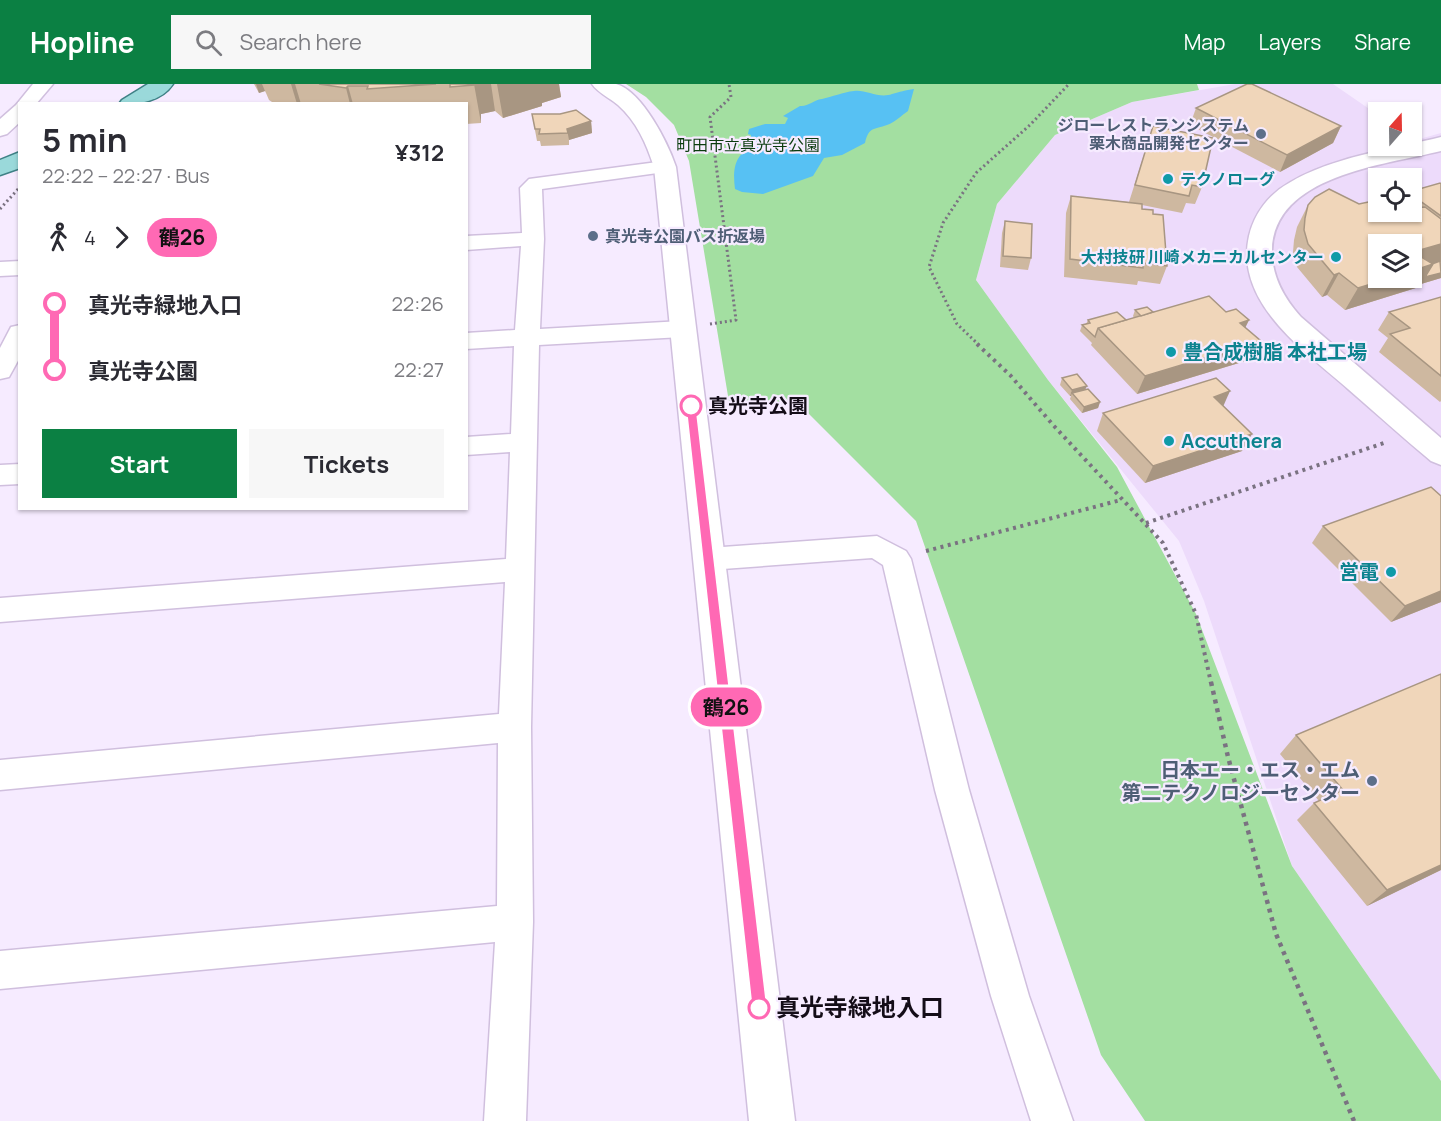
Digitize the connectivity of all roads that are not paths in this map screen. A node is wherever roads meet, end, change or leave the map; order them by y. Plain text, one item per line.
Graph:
1 (44, 84) edge
2 (164, 84) edge
3 (602, 84) edge
4 (27, 102) edge
5 (132, 102) edge
6 (18, 112) edge
7 (0, 130) edge
8 (1441, 144) edge
9 (18, 160) edge
10 (665, 167) junction
11 (0, 168) edge
12 (533, 239) junction
13 (468, 243) edge
14 (18, 268) edge
15 (0, 269) edge
16 (694, 327) junction
17 (527, 337) junction
18 (18, 338) edge
19 (468, 341) edge
20 (5, 369) edge
21 (525, 442) junction
22 (468, 446) edge
23 (1441, 454) edge
24 (18, 474) edge
25 (0, 475) edge
26 (709, 559) junction
27 (521, 569) junction
28 (0, 610) edge
29 (516, 727) junction
30 (0, 775) edge
31 (514, 922) junction
32 (0, 970) edge
33 (505, 1121) edge
34 (772, 1121) edge
35 (1052, 1121) edge

1 - 4 street
2 - 5 main road
3 - 10 street
6 - 7 street
8 - 23 street
9 - 11 main road
10 - 12 street
10 - 16 street
12 - 13 street
12 - 17 street
14 - 15 street
16 - 17 street
16 - 26 street
17 - 19 street
17 - 21 street
18 - 20 street
21 - 22 street
21 - 27 street
24 - 25 street
26 - 34 street
26 - 35 street
27 - 28 street
27 - 29 street
29 - 30 street
29 - 31 street
31 - 32 street
31 - 33 street

